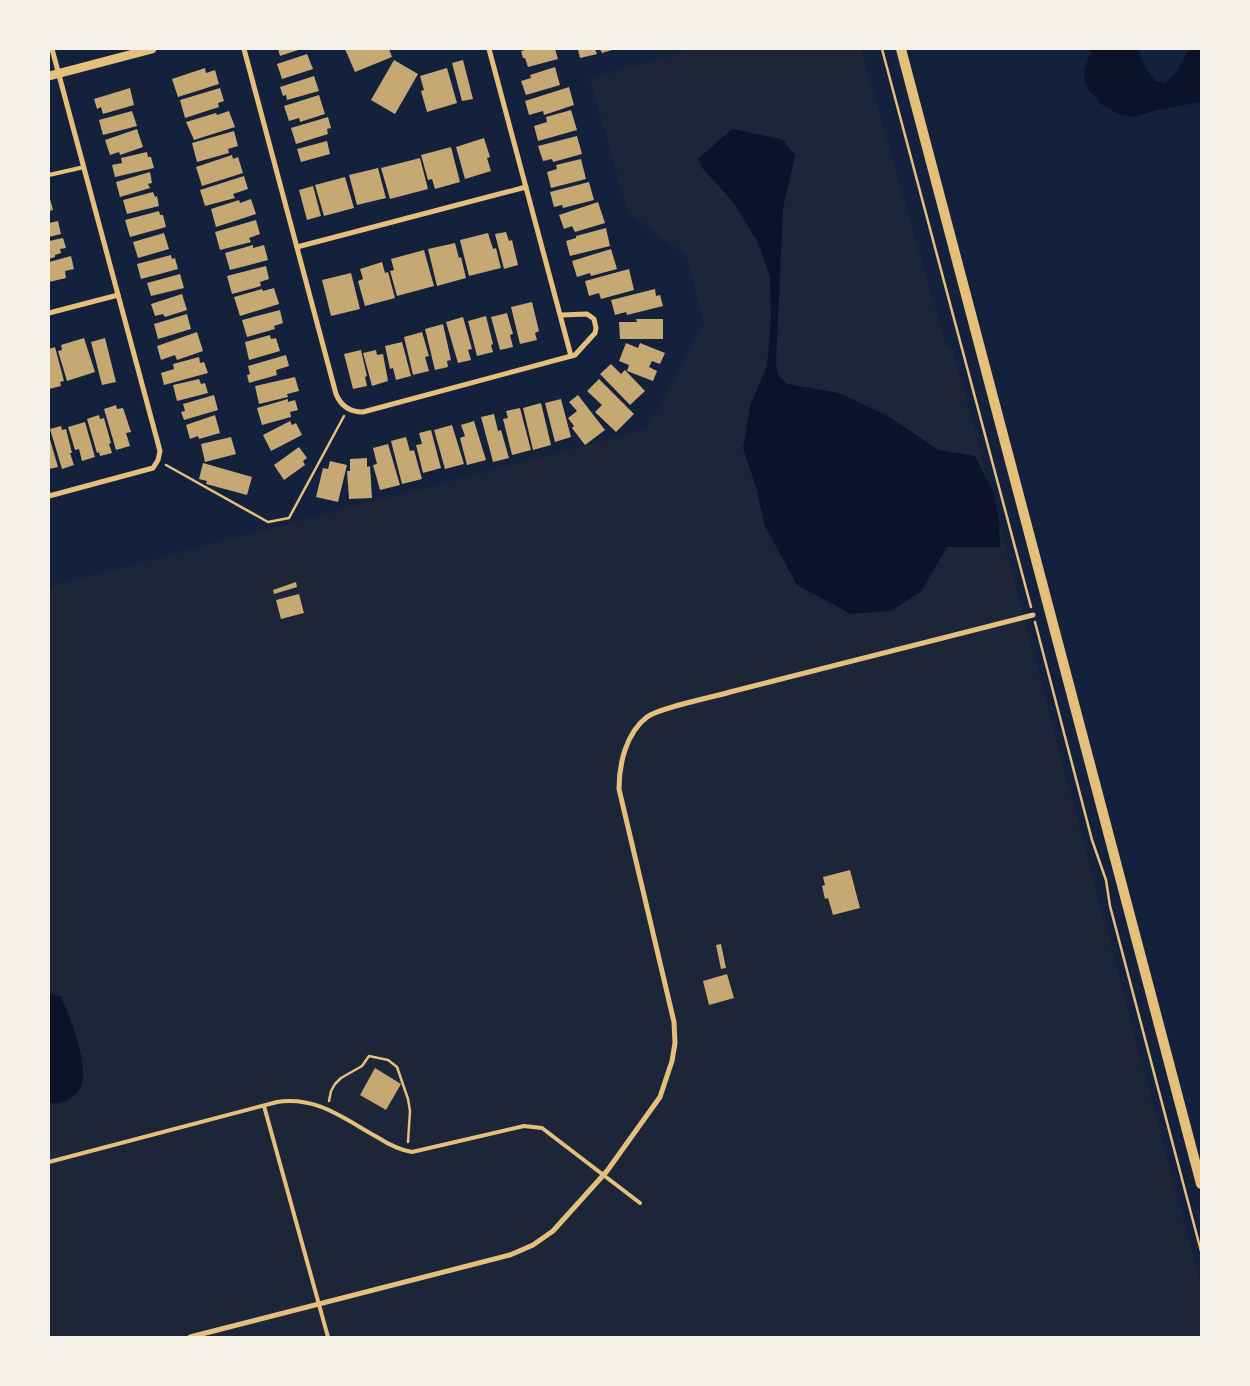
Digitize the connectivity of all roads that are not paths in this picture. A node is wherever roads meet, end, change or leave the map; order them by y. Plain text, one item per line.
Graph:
1 (52, 49) edge
2 (152, 49) edge
3 (244, 49) edge
4 (490, 49) edge
5 (901, 49) edge
6 (59, 74) junction
7 (49, 76) edge
8 (84, 167) junction
9 (49, 174) edge
10 (526, 187) junction
11 (297, 247) junction
12 (118, 294) junction
13 (49, 313) edge
14 (561, 315) junction
15 (571, 356) junction
16 (49, 496) edge
17 (1033, 615) road end
18 (264, 1106) junction
19 (49, 1162) edge
20 (604, 1174) junction
21 (1201, 1184) edge
22 (640, 1203) dead end
23 (318, 1304) junction
24 (190, 1337) edge
25 (328, 1337) edge

1 - 6 street
2 - 6 street
3 - 11 street
4 - 10 street
5 - 21 main road
6 - 7 street
6 - 8 street
8 - 9 lane
8 - 12 street
10 - 11 street
10 - 14 street
11 - 15 street
12 - 13 street
12 - 16 street
14 - 15 street
14 - 15 street
17 - 20 street
18 - 19 lane
18 - 20 lane
18 - 23 lane
20 - 22 lane
20 - 23 street
23 - 24 street
23 - 25 lane

